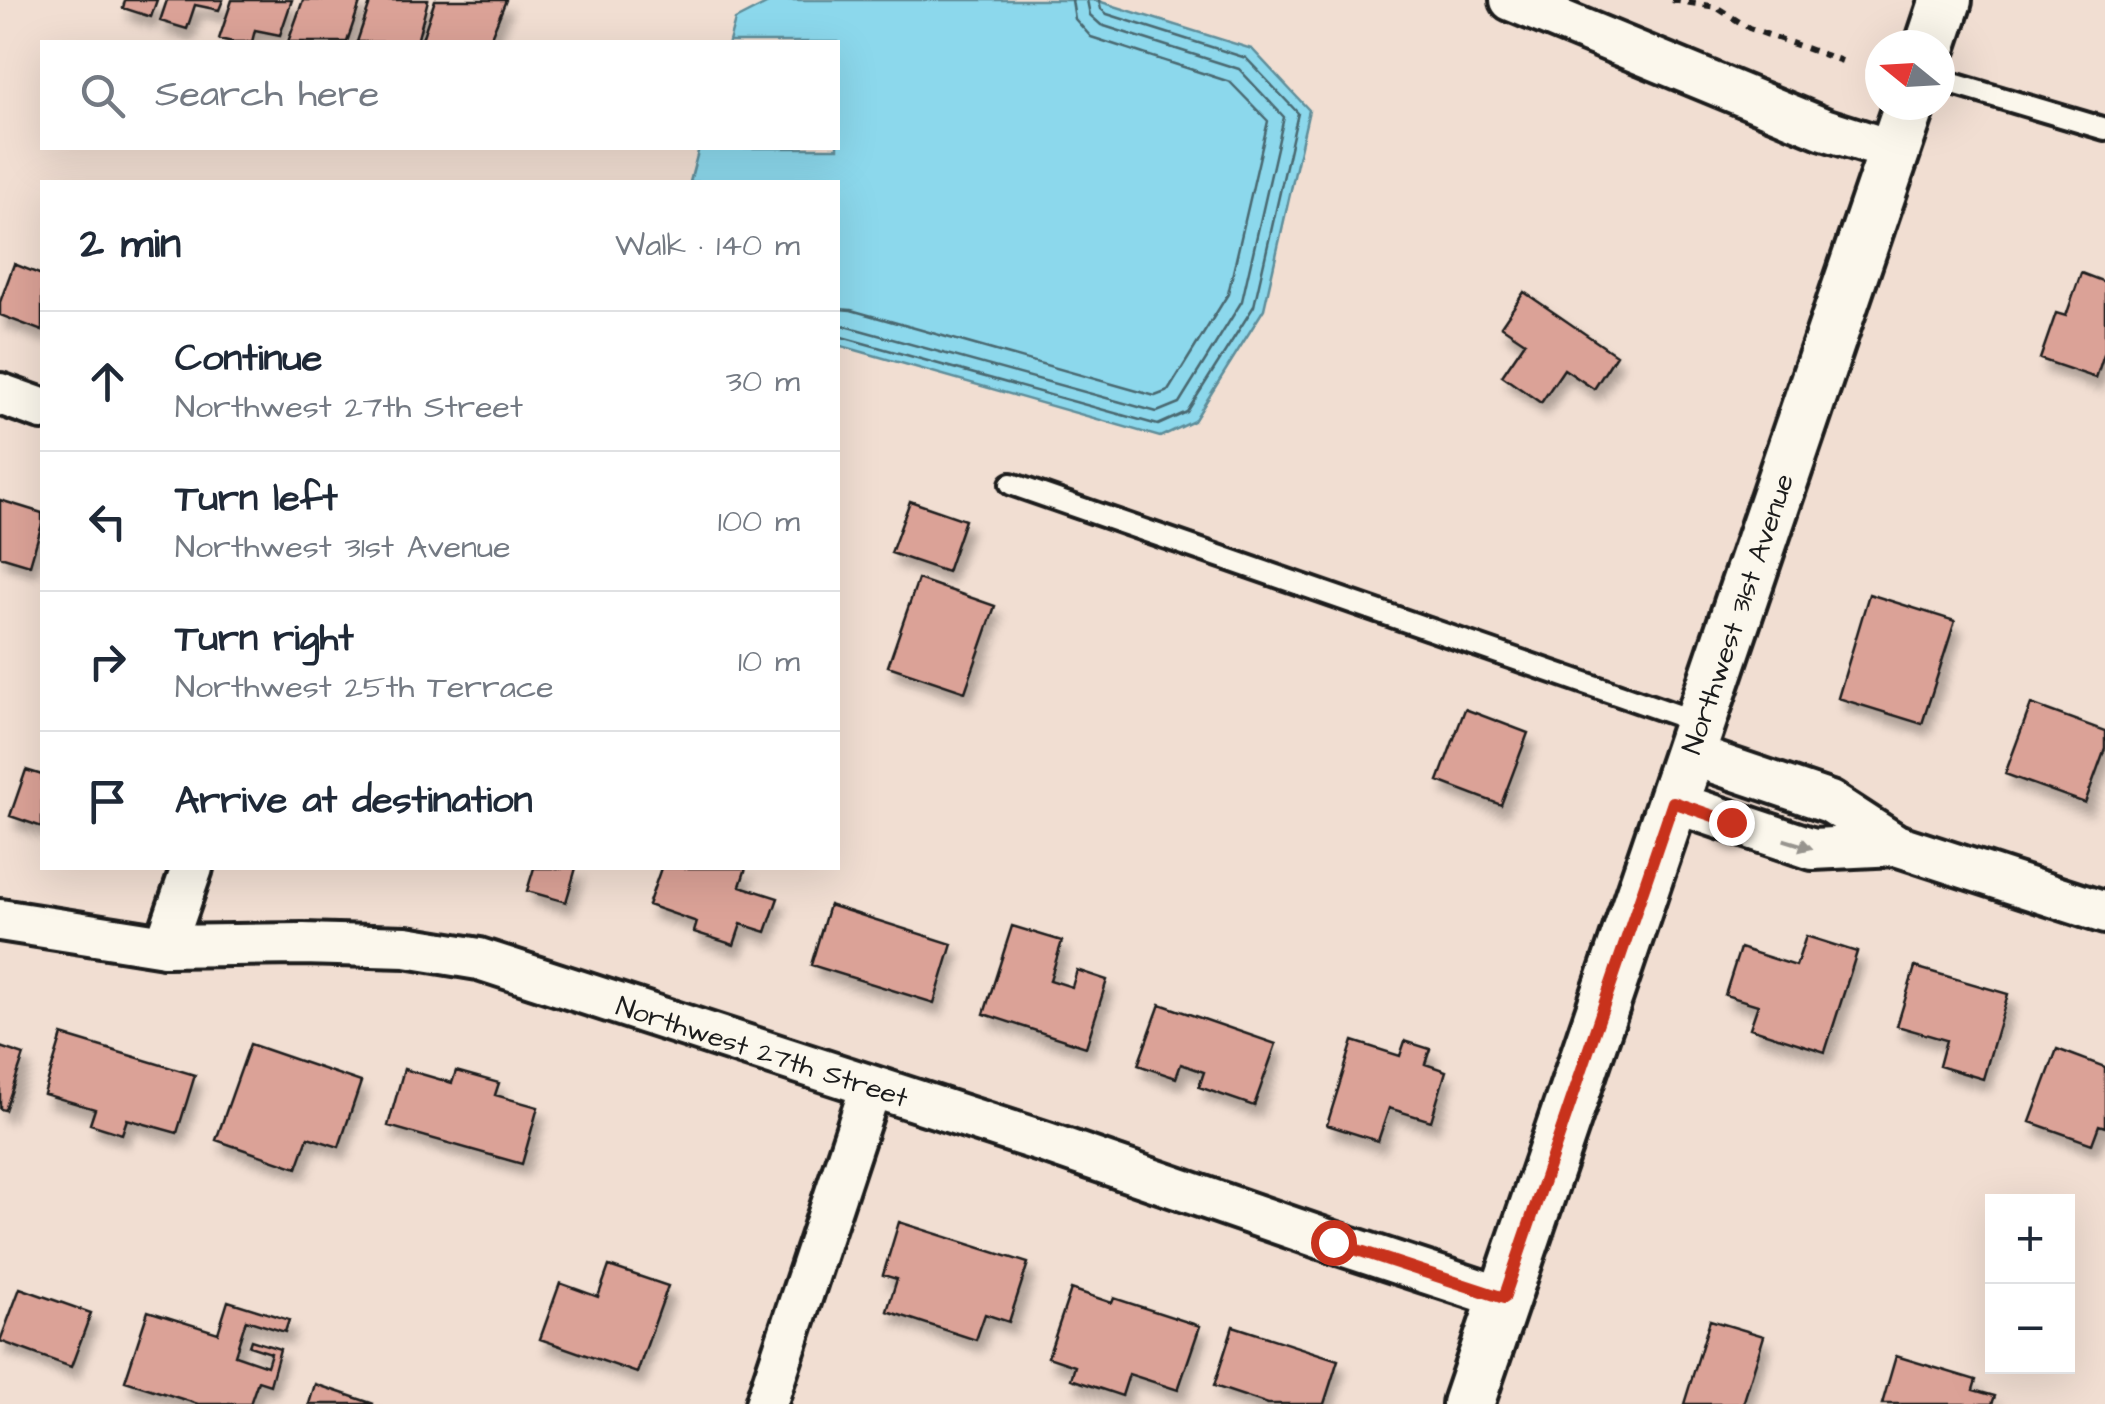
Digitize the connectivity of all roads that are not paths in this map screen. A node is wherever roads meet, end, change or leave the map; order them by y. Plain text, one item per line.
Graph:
1 (1511, 0) edge
2 (1946, 0) edge
3 (1936, 30) edge
4 (1955, 84) edge
5 (1904, 120) edge
6 (2105, 129) edge
7 (1893, 151) junction
8 (0, 394) edge
9 (40, 408) edge
10 (1012, 484) dead end
11 (1694, 739) junction
12 (1673, 802) junction
13 (1896, 846) junction
14 (191, 870) edge
15 (2105, 914) edge
16 (0, 920) edge
17 (165, 946) junction
18 (870, 1087) junction
19 (1504, 1298) junction
20 (766, 1404) edge
21 (1468, 1404) edge

1 - 7 street
2 - 3 street
4 - 6 lane
5 - 7 street, Northwest 31st Avenue
7 - 11 street, Northwest 31st Avenue
8 - 9 street
10 - 11 lane
11 - 12 street, Northwest 31st Avenue
11 - 13 street
12 -> 13 street
12 - 19 street, Northwest 31st Avenue
13 - 15 street
14 - 17 street
16 - 17 street, Northwest 27th Street
17 - 18 street, Northwest 27th Street
18 - 19 street, Northwest 27th Street
18 - 20 street
19 - 21 street, Northwest 31st Avenue

